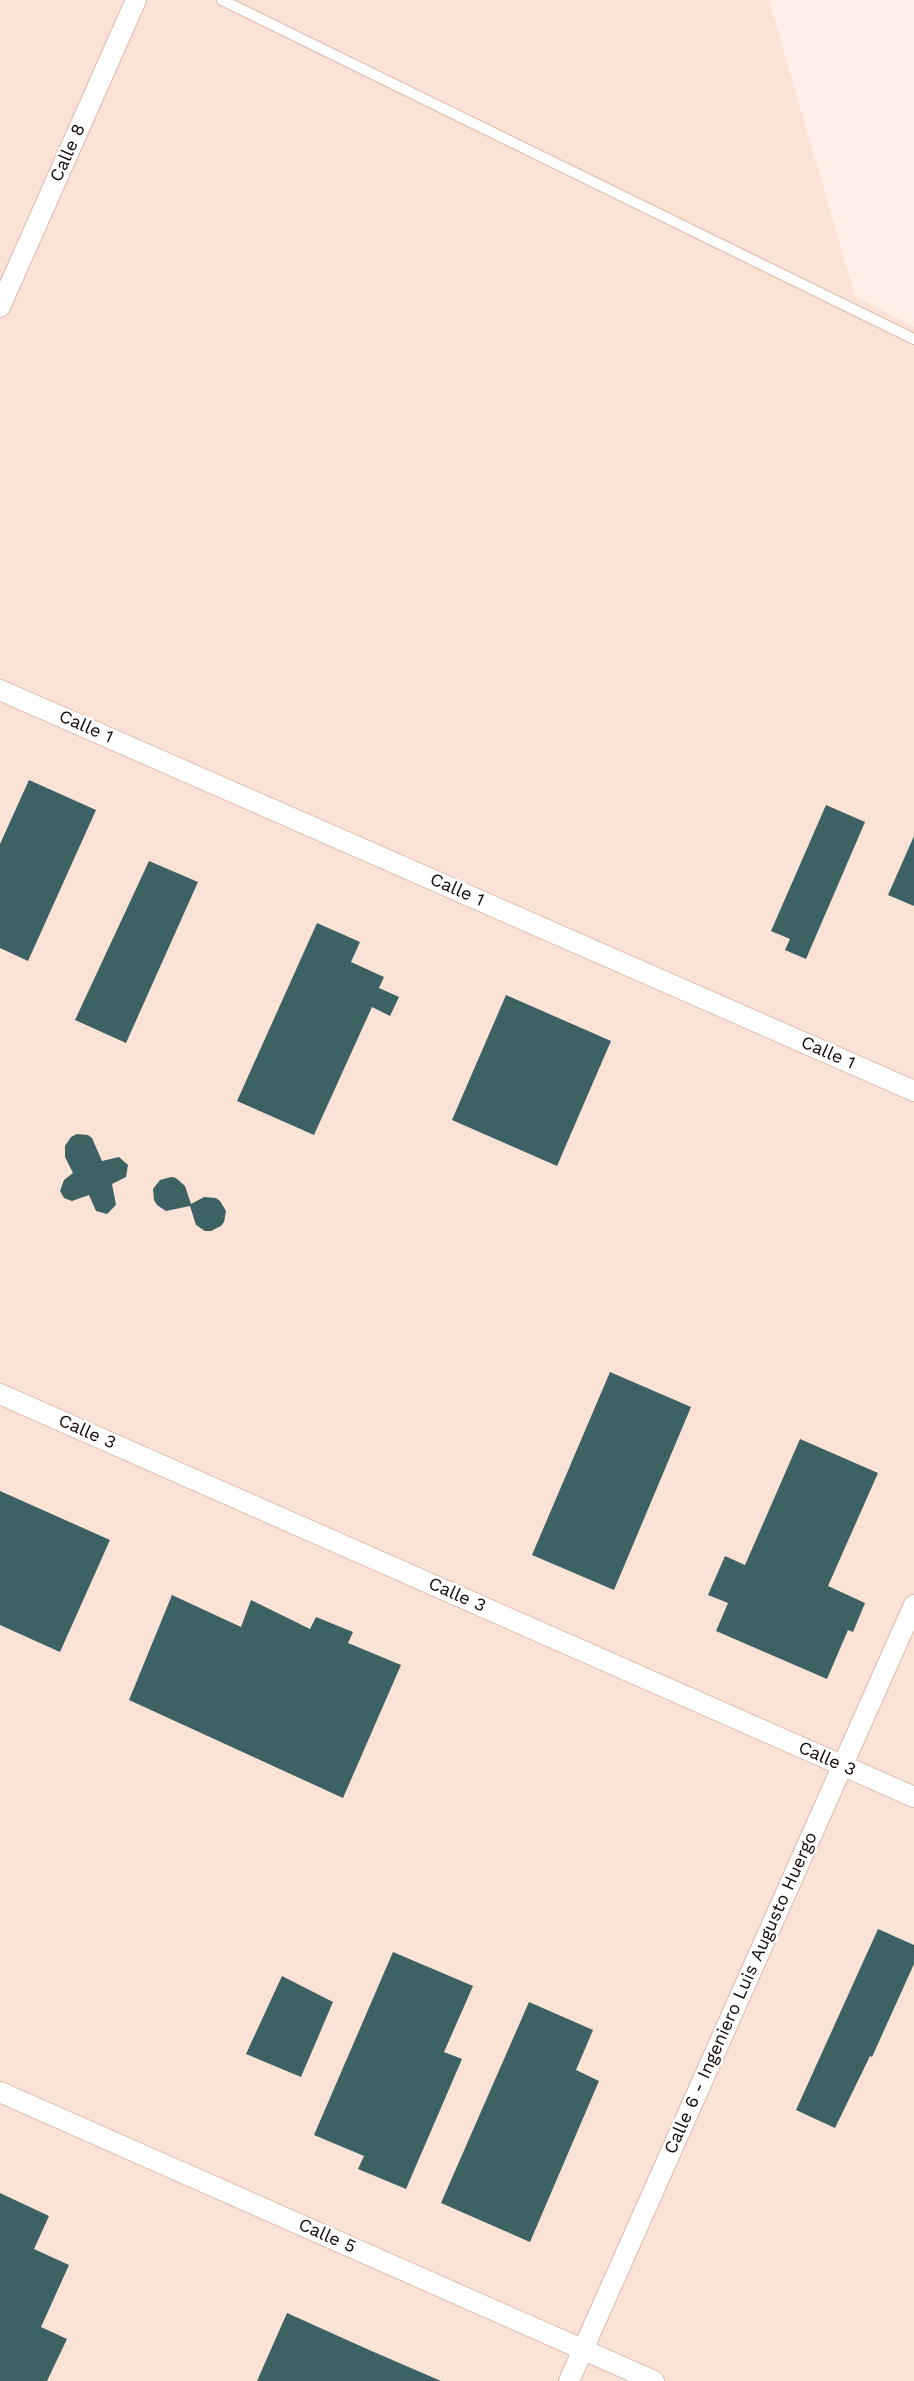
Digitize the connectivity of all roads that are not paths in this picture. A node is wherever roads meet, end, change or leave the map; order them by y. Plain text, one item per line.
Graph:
1 (136, 0) edge
2 (222, 0) edge
3 (0, 307) edge
4 (914, 339) edge
5 (0, 690) edge
6 (914, 1091) edge
7 (0, 1394) edge
8 (914, 1605) edge
9 (842, 1766) junction
10 (914, 1797) edge
11 (0, 2092) edge
12 (583, 2349) junction
13 (569, 2381) edge
14 (654, 2381) edge

1 - 3 street, Calle 8
2 - 4 lane
5 - 6 street, Calle 1
7 - 9 street, Calle 3
8 - 9 street, Calle 6 - Ingeniero Luis Augusto Huergo
9 - 10 street, Calle 3
9 - 12 street, Calle 6 - Ingeniero Luis Augusto Huergo
11 - 12 street, Calle 5
12 - 13 street, Calle 6 - Ingeniero Luis Augusto Huergo
12 - 14 street, Calle 5

